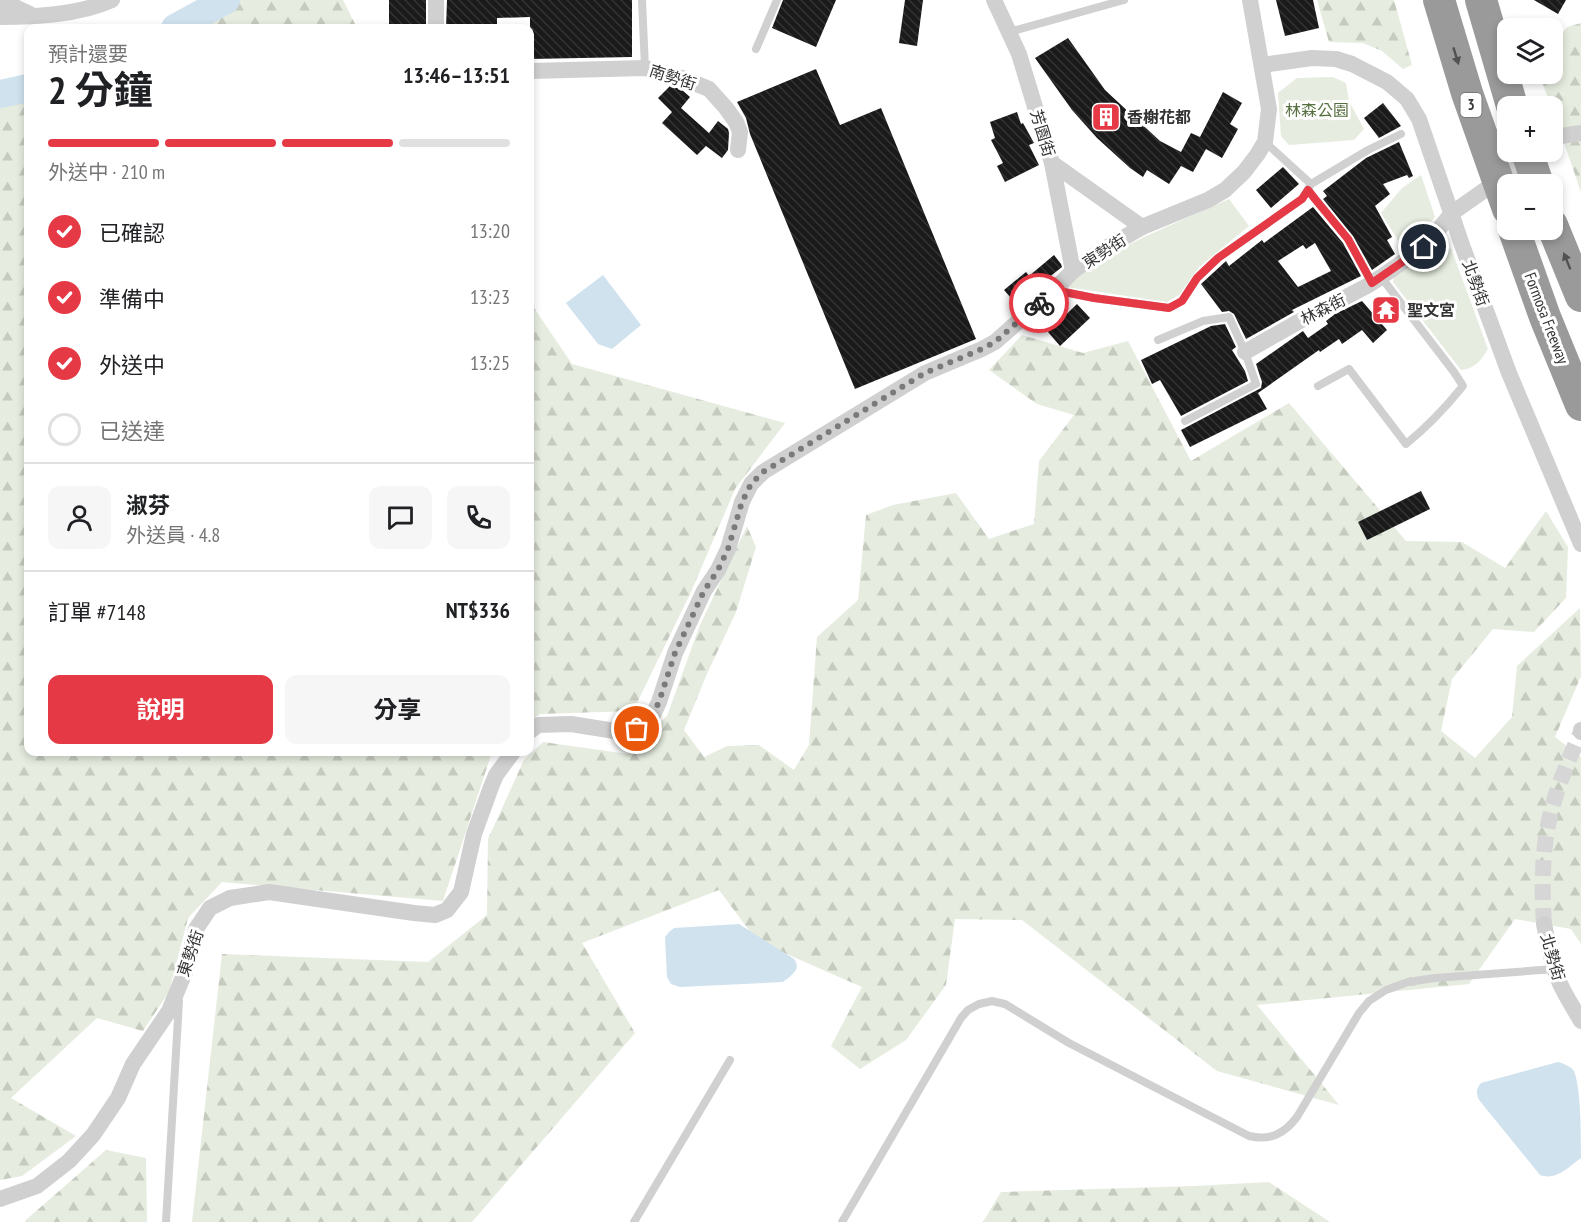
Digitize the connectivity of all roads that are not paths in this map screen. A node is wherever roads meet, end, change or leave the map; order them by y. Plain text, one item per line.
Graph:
1 (0, 0) edge
2 (112, 0) edge
3 (436, 0) edge
4 (642, 0) edge
5 (777, 0) edge
6 (994, 0) edge
7 (1124, 0) edge
8 (1250, 0) edge
9 (1439, 0) edge
10 (1481, 0) edge
11 (0, 17) edge
12 (37, 17) junction
13 (436, 24) edge
14 (1009, 32) junction
15 (756, 49) dead end
16 (1262, 65) junction
17 (645, 68) junction
18 (534, 71) edge
19 (1509, 96) edge
20 (1581, 133) edge
21 (1401, 134) dead end
22 (1563, 136) edge
23 (1265, 142) junction
24 (738, 150) dead end
25 (1525, 162) edge
26 (1052, 163) junction
27 (1497, 178) edge
28 (1310, 187) junction
29 (1452, 213) junction
30 (1142, 227) junction
31 (1518, 240) edge
32 (1558, 240) edge
33 (1073, 271) junction
34 (1377, 280) junction
35 (1054, 290) junction
36 (1581, 296) edge
37 (1158, 340) dead end
38 (1245, 352) junction
39 (1318, 386) dead end
40 (1581, 405) edge
41 (1185, 421) dead end
42 (1581, 544) edge
43 (534, 728) edge
44 (510, 756) edge
45 (1544, 924) tunnel mouth
46 (1555, 969) junction
47 (180, 984) junction
48 (1581, 1021) edge
49 (730, 1060) dead end
50 (0, 1199) edge
51 (165, 1222) edge
52 (634, 1222) edge
53 (842, 1222) edge

1 - 12 street
2 - 12 street
3 - 13 street
4 - 17 lane
5 - 15 lane
6 - 14 street, 芳園街
7 - 14 lane
8 - 16 street, 東勢街
9 -> 27 highway, 3
10 - 19 highway
11 - 12 street
14 - 26 street, 芳園街
16 - 23 street, 東勢街
16 - 29 street, 北勢街
17 - 18 street, 南勢街
17 - 24 street, 南勢街
20 - 22 street
21 - 28 lane
23 - 28 lane
23 - 30 street, 東勢街
25 - 29 street, 林森街
26 - 30 street, 芳園街
26 - 33 street
28 - 34 lane
28 - 35 lane
29 - 34 street, 林森街
29 - 42 street, 北勢街
30 - 33 street, 東勢街
31 - 40 highway, Formosa Freeway
36 -> 32 highway
33 - 35 street, 東勢街
34 - 38 street, 林森街
34 - 39 lane
35 - 43 street, 東勢街
37 - 38 lane
38 - 41 lane
44 - 47 street, 東勢街
45 - 46 street, 北勢街
46 - 48 street, 北勢街
46 - 53 lane
47 - 50 street, 東勢街
47 - 51 lane
49 - 52 lane

